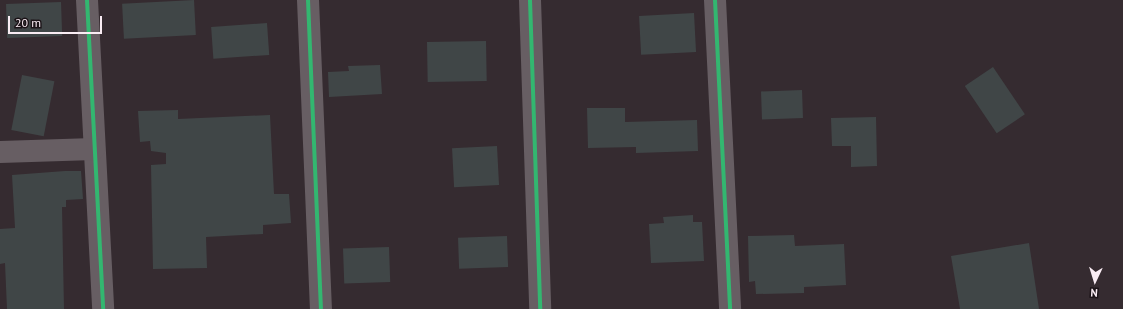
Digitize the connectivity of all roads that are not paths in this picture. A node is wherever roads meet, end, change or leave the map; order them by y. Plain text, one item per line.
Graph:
1 (87, 0) edge
2 (308, 0) edge
3 (530, 0) edge
4 (715, 0) edge
5 (94, 149) junction
6 (0, 152) edge
7 (103, 309) edge
8 (322, 309) edge
9 (540, 309) edge
10 (730, 309) edge

1 - 5 street
2 - 8 street
3 - 9 street
4 - 10 street
5 - 6 street
5 - 7 street

